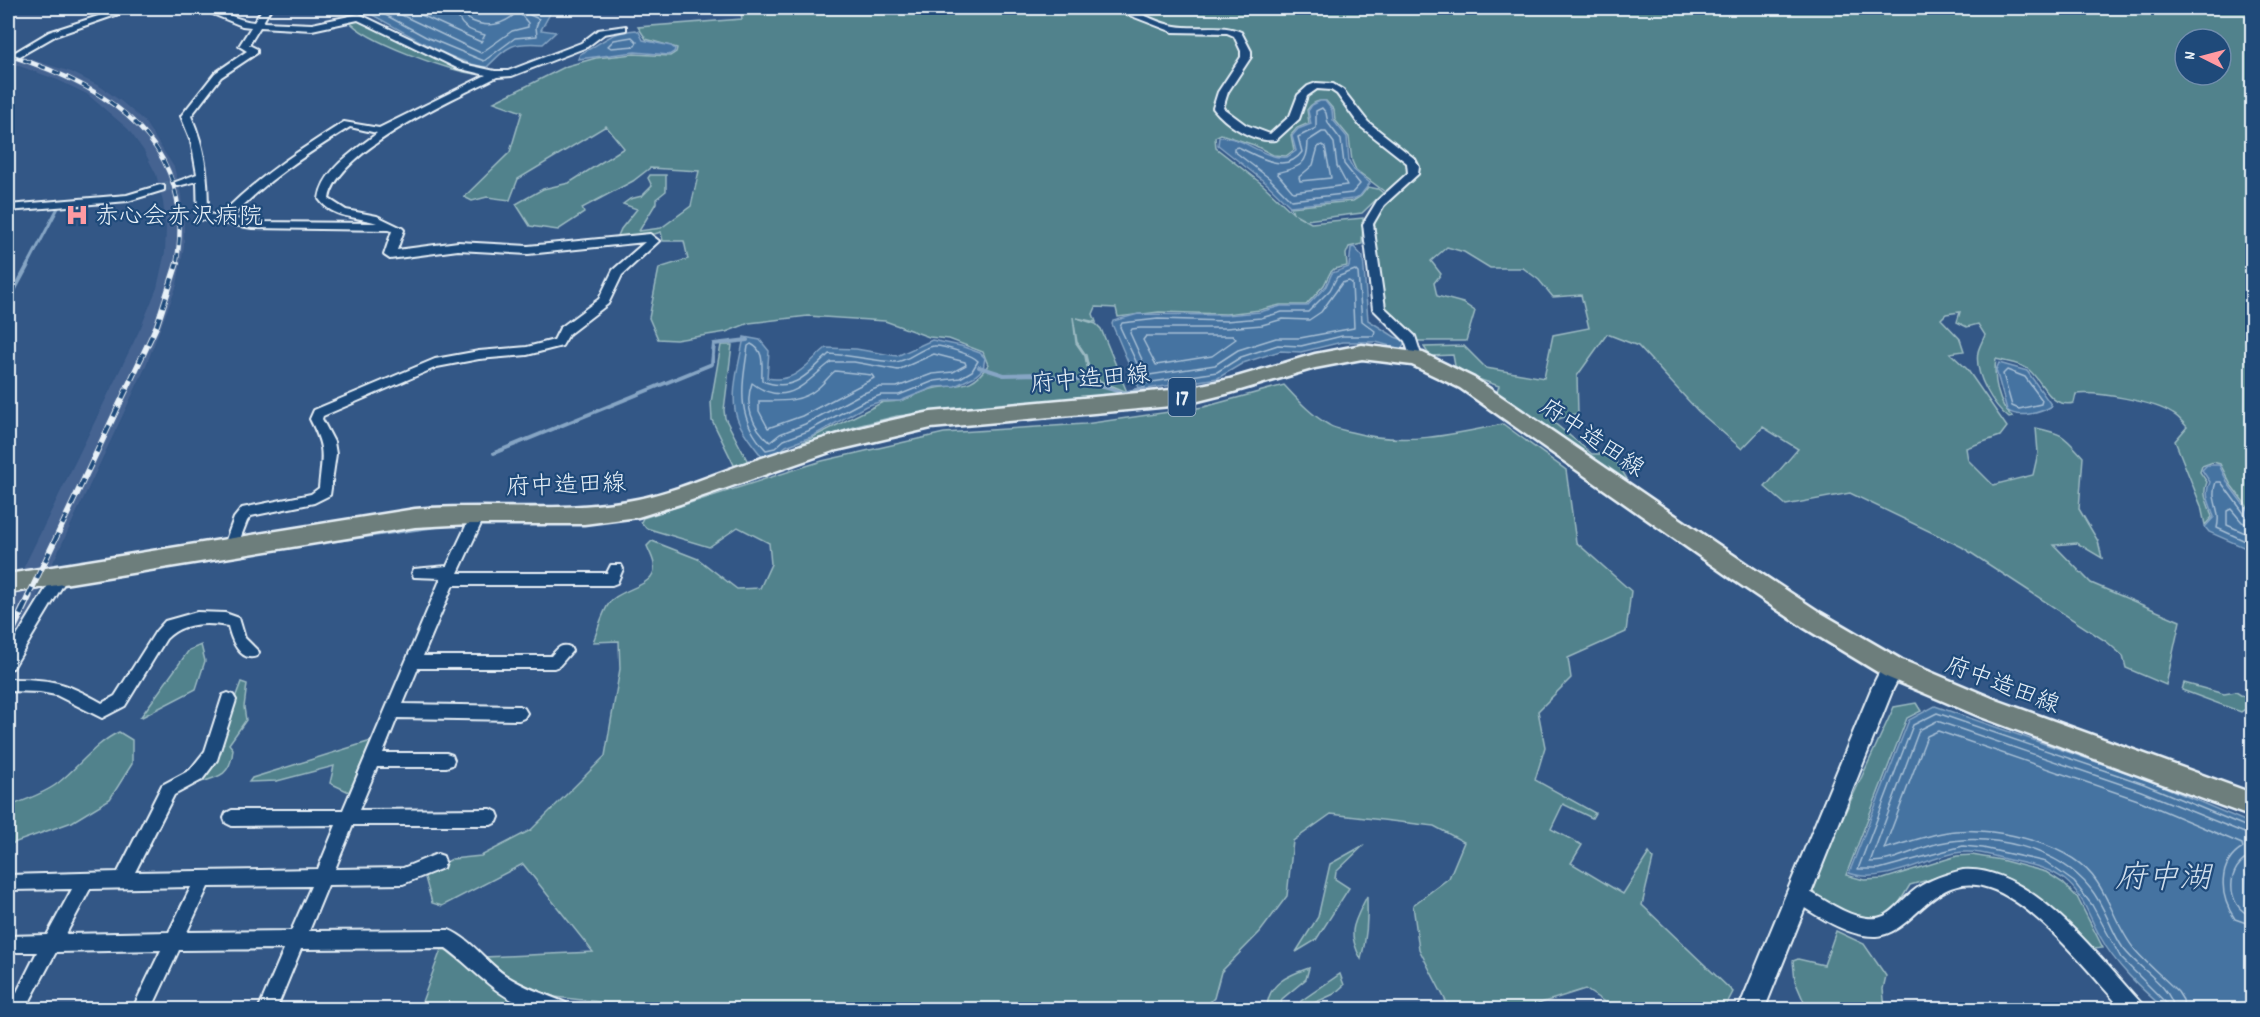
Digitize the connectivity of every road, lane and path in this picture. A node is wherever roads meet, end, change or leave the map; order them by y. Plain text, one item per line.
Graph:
1 (131, 8) edge
2 (203, 8) edge
3 (267, 8) edge
4 (1116, 8) edge
5 (255, 24) junction
6 (623, 28) dead end
7 (17, 54) tunnel mouth
8 (495, 74) junction
9 (400, 121) junction
10 (202, 176) junction
11 (178, 183) tunnel mouth
12 (160, 188) tunnel mouth
13 (8, 208) edge
14 (224, 219) junction
15 (390, 226) junction
16 (1416, 358) junction
17 (479, 513) junction
18 (230, 548) junction
19 (616, 569) dead end
20 (419, 573) dead end
21 (61, 576) junction
22 (450, 576) junction
23 (8, 584) edge
24 (565, 651) dead end
25 (252, 652) dead end
26 (414, 662) junction
27 (8, 663) edge
28 (1893, 668) junction
29 (8, 685) edge
30 (228, 700) dead end
31 (394, 711) junction
32 (519, 712) dead end
33 (372, 760) junction
34 (446, 760) dead end
35 (2253, 805) edge
36 (232, 818) dead end
37 (348, 818) junction
38 (491, 818) dead end
39 (437, 862) dead end
40 (323, 877) junction
41 (204, 878) junction
42 (123, 879) junction
43 (10, 882) dead end
44 (85, 882) junction
45 (1799, 895) junction
46 (296, 940) junction
47 (174, 941) junction
48 (52, 942) junction
49 (8, 944) edge
50 (560, 1009) edge
51 (15, 1010) edge
52 (141, 1010) edge
53 (267, 1010) edge
54 (1751, 1010) edge
55 (2136, 1010) edge

1 - 7 street
2 - 5 street
3 - 5 street
4 - 16 street
5 - 8 street
5 - 10 street
6 - 8 street
8 - 9 street
9 - 14 street
9 - 15 street
10 - 11 street
10 - 14 street
12 - 13 street
14 - 15 street
15 - 18 street
16 - 17 main road, 府中造田線 / 17
16 - 28 main road, 府中造田線 / 17
17 - 18 main road, 府中造田線 / 17
17 - 22 street
18 - 21 main road, 府中造田線 / 17
19 - 22 street
20 - 22 street
21 - 23 main road, 府中造田線 / 17
21 - 27 street
22 - 26 street
24 - 26 street
25 - 29 street
26 - 31 street
28 - 35 main road, 府中造田線 / 17
28 - 45 street
30 - 42 street
31 - 32 street
31 - 33 street
33 - 34 street
33 - 37 street
36 - 37 street
37 - 38 street
37 - 40 street
39 - 40 street
40 - 41 street
40 - 46 street
41 - 42 street
41 - 47 street
42 - 44 street
43 - 44 street
44 - 48 street
45 - 54 street
45 - 55 street
46 - 47 street
46 - 50 street
46 - 53 street
47 - 48 street
47 - 52 street
48 - 49 street
48 - 51 street

